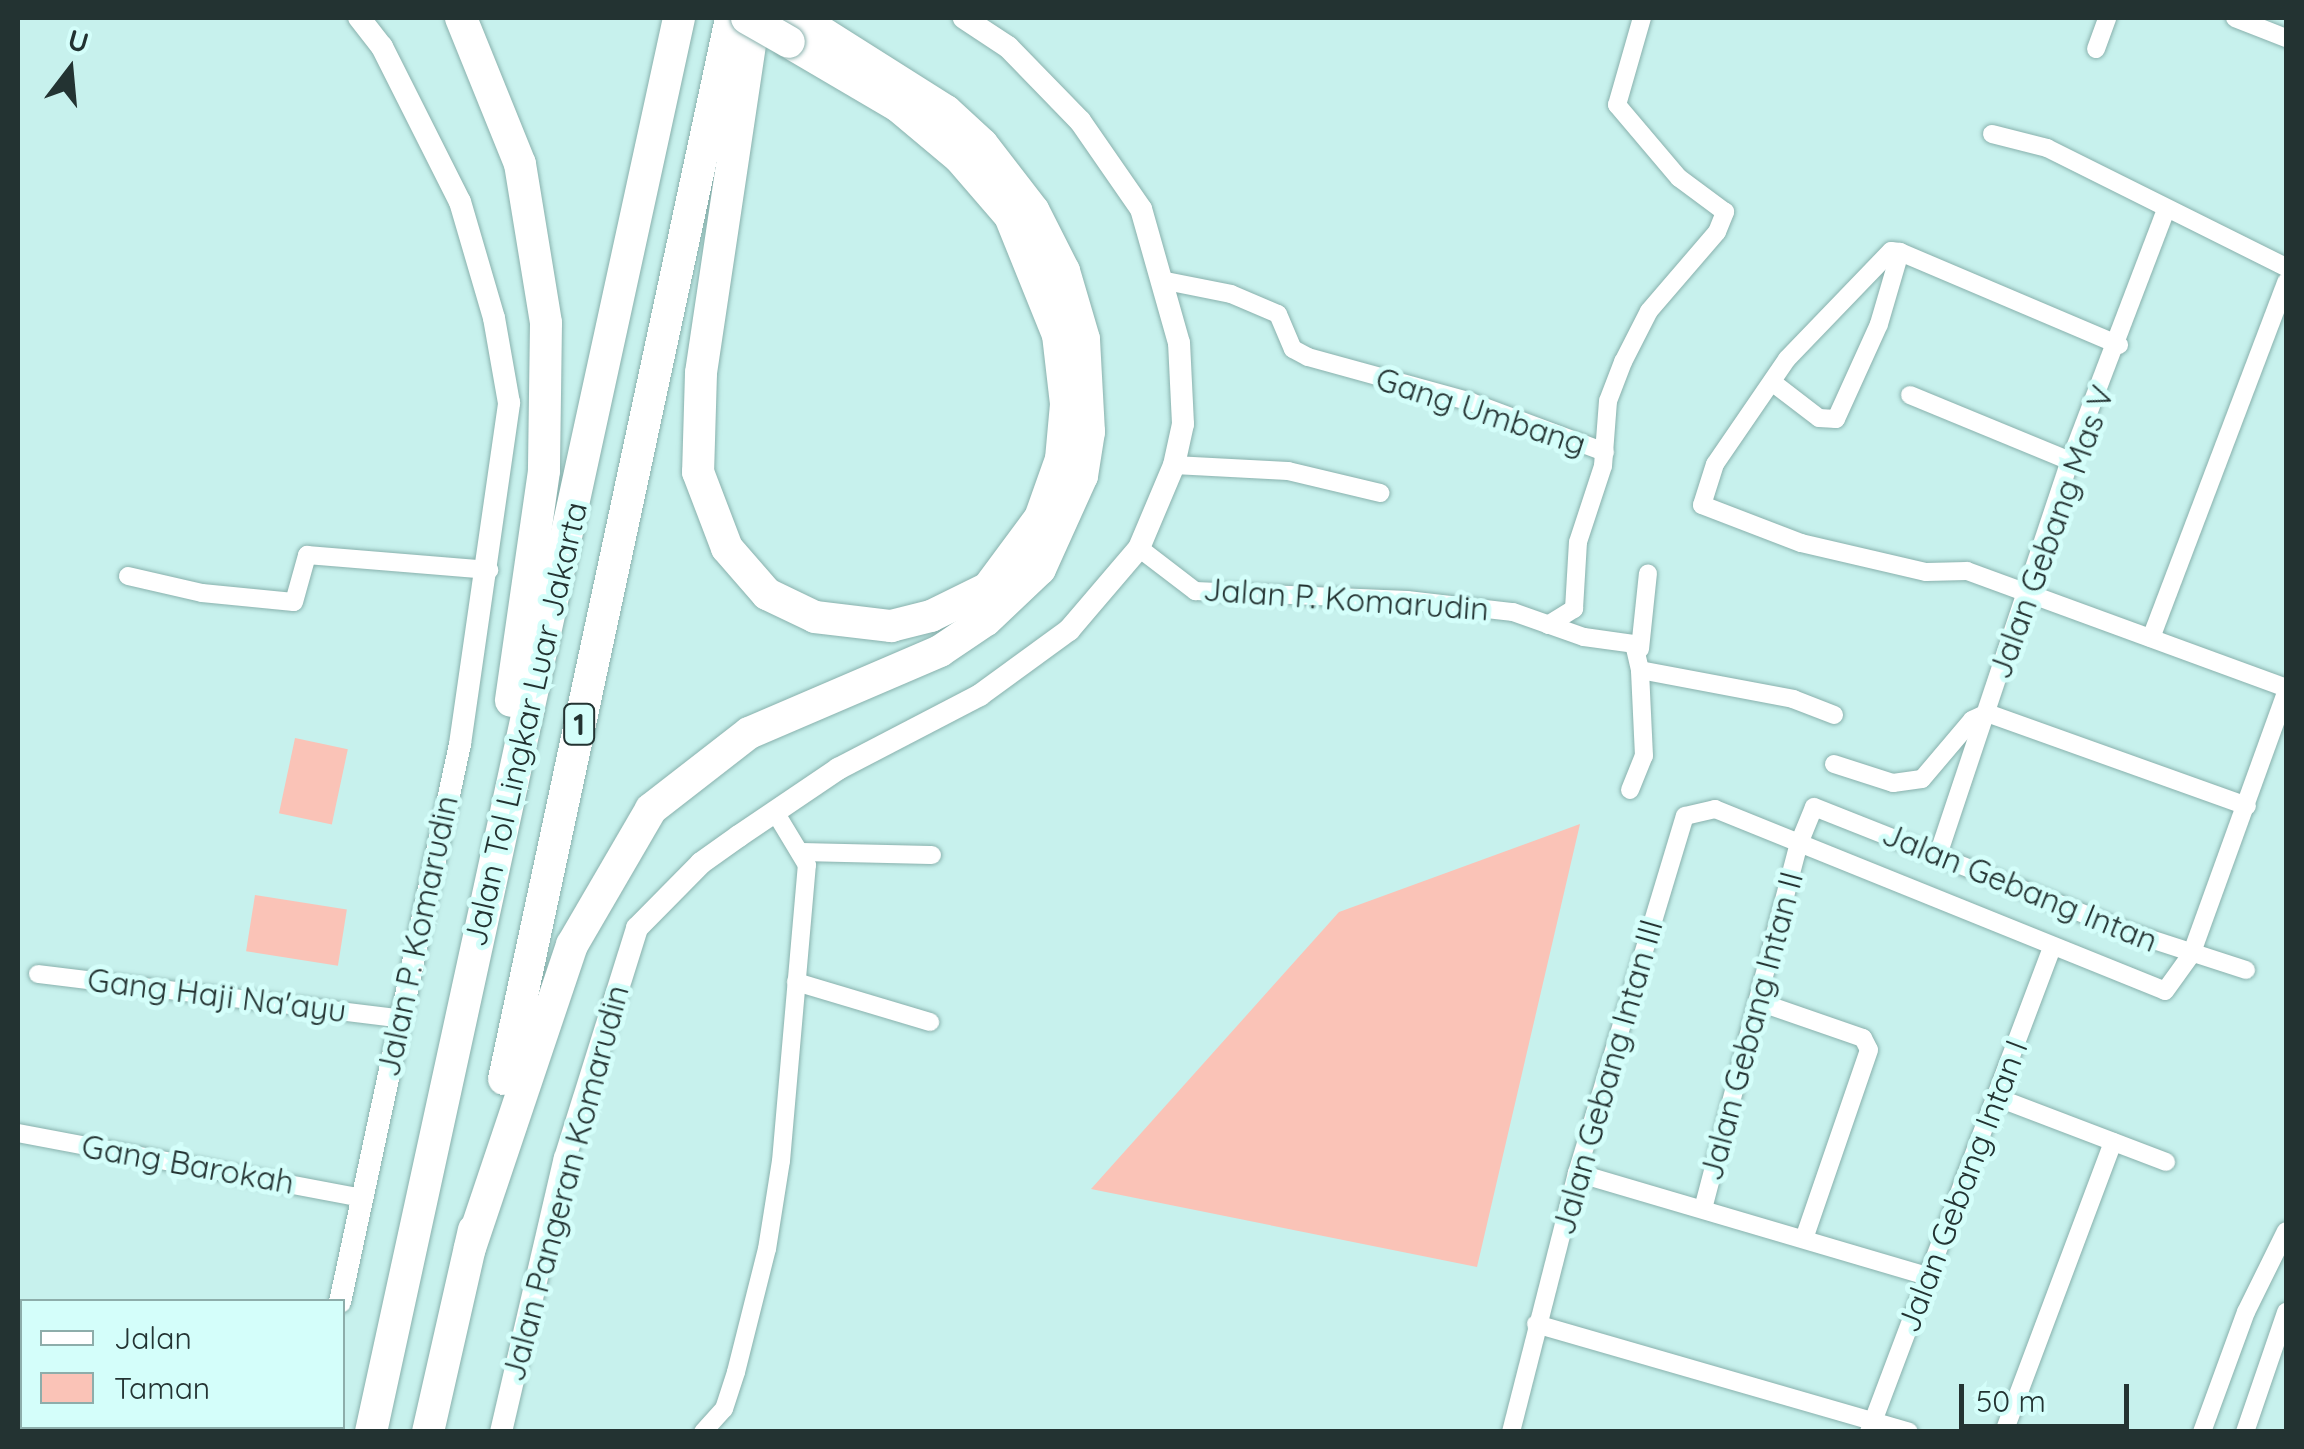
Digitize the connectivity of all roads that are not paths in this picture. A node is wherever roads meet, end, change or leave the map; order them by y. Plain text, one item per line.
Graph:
1 (359, 18) edge
2 (461, 18) edge
3 (679, 18) edge
4 (730, 18) edge
5 (751, 18) edge
6 (964, 18) edge
7 (1642, 18) edge
8 (2107, 18) edge
9 (2234, 18) edge
10 (797, 27) edge
11 (2286, 38) edge
12 (2096, 48) dead end
13 (1992, 134) dead end
14 (2166, 210) junction
15 (1900, 252) junction
16 (2286, 267) edge
17 (1166, 280) junction
18 (2286, 282) edge
19 (2119, 345) junction
20 (1772, 382) junction
21 (1910, 395) dead end
22 (1606, 452) junction
23 (2070, 462) junction
24 (1174, 465) junction
25 (1380, 493) dead end
26 (1139, 548) junction
27 (489, 570) junction
28 (1648, 573) dead end
29 (128, 576) dead end
30 (2024, 594) junction
31 (1548, 625) junction
32 (2152, 638) junction
33 (1640, 648) junction
34 (1640, 670) junction
35 (2286, 690) edge
36 (1987, 713) junction
37 (1834, 715) dead end
38 (1834, 764) dead end
39 (1630, 790) dead end
40 (2247, 806) junction
41 (775, 812) junction
42 (1679, 831) joint
43 (1798, 846) junction
44 (800, 852) junction
45 (932, 855) dead end
46 (1938, 855) junction
47 (476, 944) junction
48 (2051, 950) junction
49 (2191, 955) junction
50 (2246, 970) dead end
51 (38, 974) dead end
52 (796, 982) junction
53 (1759, 1002) junction
54 (396, 1018) junction
55 (930, 1022) dead end
56 (1996, 1097) junction
57 (18, 1132) edge
58 (2113, 1142) junction
59 (2166, 1162) dead end
60 (1578, 1173) junction
61 (358, 1196) junction
62 (1704, 1206) junction
63 (2286, 1231) edge
64 (1804, 1236) junction
65 (470, 1248) junction
66 (1928, 1276) junction
67 (341, 1299) edge
68 (2286, 1312) edge
69 (1536, 1324) junction
70 (1871, 1426) edge
71 (371, 1432) edge
72 (428, 1432) edge
73 (500, 1432) edge
74 (703, 1432) edge
75 (1512, 1432) edge
76 (1909, 1432) edge
77 (2004, 1432) edge
78 (2202, 1432) edge
79 (2244, 1432) edge

1 - 27 street, Jalan P. Komarudin
2 - 47 highway
3 - 47 highway, Jalan Tol Lingkar Luar Jakarta / 1
4 - 65 highway, Jalan Tol Lingkar Luar Jakarta / 1
5 - 10 highway, bridge
5 - 10 highway
6 - 17 street, Jalan Pangeran Komarudin
7 - 22 street, Gang Umbang
8 - 12 street
9 - 11 street
10 - 65 highway
13 - 14 street
14 - 16 street
14 - 19 street, Jalan Gebang Mas V
15 - 19 street
15 - 20 street
15 - 20 street
17 - 22 street, Gang Umbang
17 - 24 street, Jalan Pangeran Komarudin
18 - 32 street
19 - 23 street, Jalan Gebang Mas V
20 - 30 street
21 - 23 street
22 - 31 street
23 - 30 street, Jalan Gebang Mas V
24 - 25 street
24 - 26 street, Jalan Pangeran Komarudin
26 - 31 street, Jalan P. Komarudin
26 - 41 street, Jalan Pangeran Komarudin
27 - 29 street
27 - 54 street, Jalan P. Komarudin
28 - 33 street
30 - 32 street
30 - 36 street, Jalan Gebang Mas V
31 - 33 street, Jalan P. Komarudin
32 - 35 street
33 - 34 street
34 - 37 street
34 - 39 street
35 - 40 street
36 - 38 street
36 - 40 street
36 - 46 street, Jalan Gebang Mas V
40 - 49 street
41 - 44 street
41 - 73 street, Jalan Pangeran Komarudin
42 - 43 street, Jalan Gebang Intan
42 - 60 street, Jalan Gebang Intan III
43 - 46 street, Jalan Gebang Intan
43 - 48 street, Jalan Gebang Intan
43 - 53 street, Jalan Gebang Intan II
44 - 45 street
44 - 52 street
46 - 49 street, Jalan Gebang Intan
47 - 71 highway, Jalan Tol Lingkar Luar Jakarta / 1
48 - 49 street, Jalan Gebang Intan
48 - 56 street, Jalan Gebang Intan I
49 - 50 street
51 - 54 street, Gang Haji Na'ayu
52 - 55 street
52 - 74 street
53 - 62 street, Jalan Gebang Intan II
53 - 64 street
54 - 61 street, Jalan P. Komarudin
56 - 58 street
56 - 66 street, Jalan Gebang Intan I
57 - 61 street, Gang Barokah
58 - 59 street
58 - 77 street
60 - 62 street
60 - 69 street, Jalan Gebang Intan III
61 - 67 street, Jalan P. Komarudin
62 - 64 street
63 - 78 street
64 - 66 street
65 - 72 highway, Jalan Tol Lingkar Luar Jakarta / 1
66 - 70 street, Jalan Gebang Intan I
68 - 79 street
69 - 70 street
69 - 75 street, Jalan Gebang Intan III
70 - 76 street

